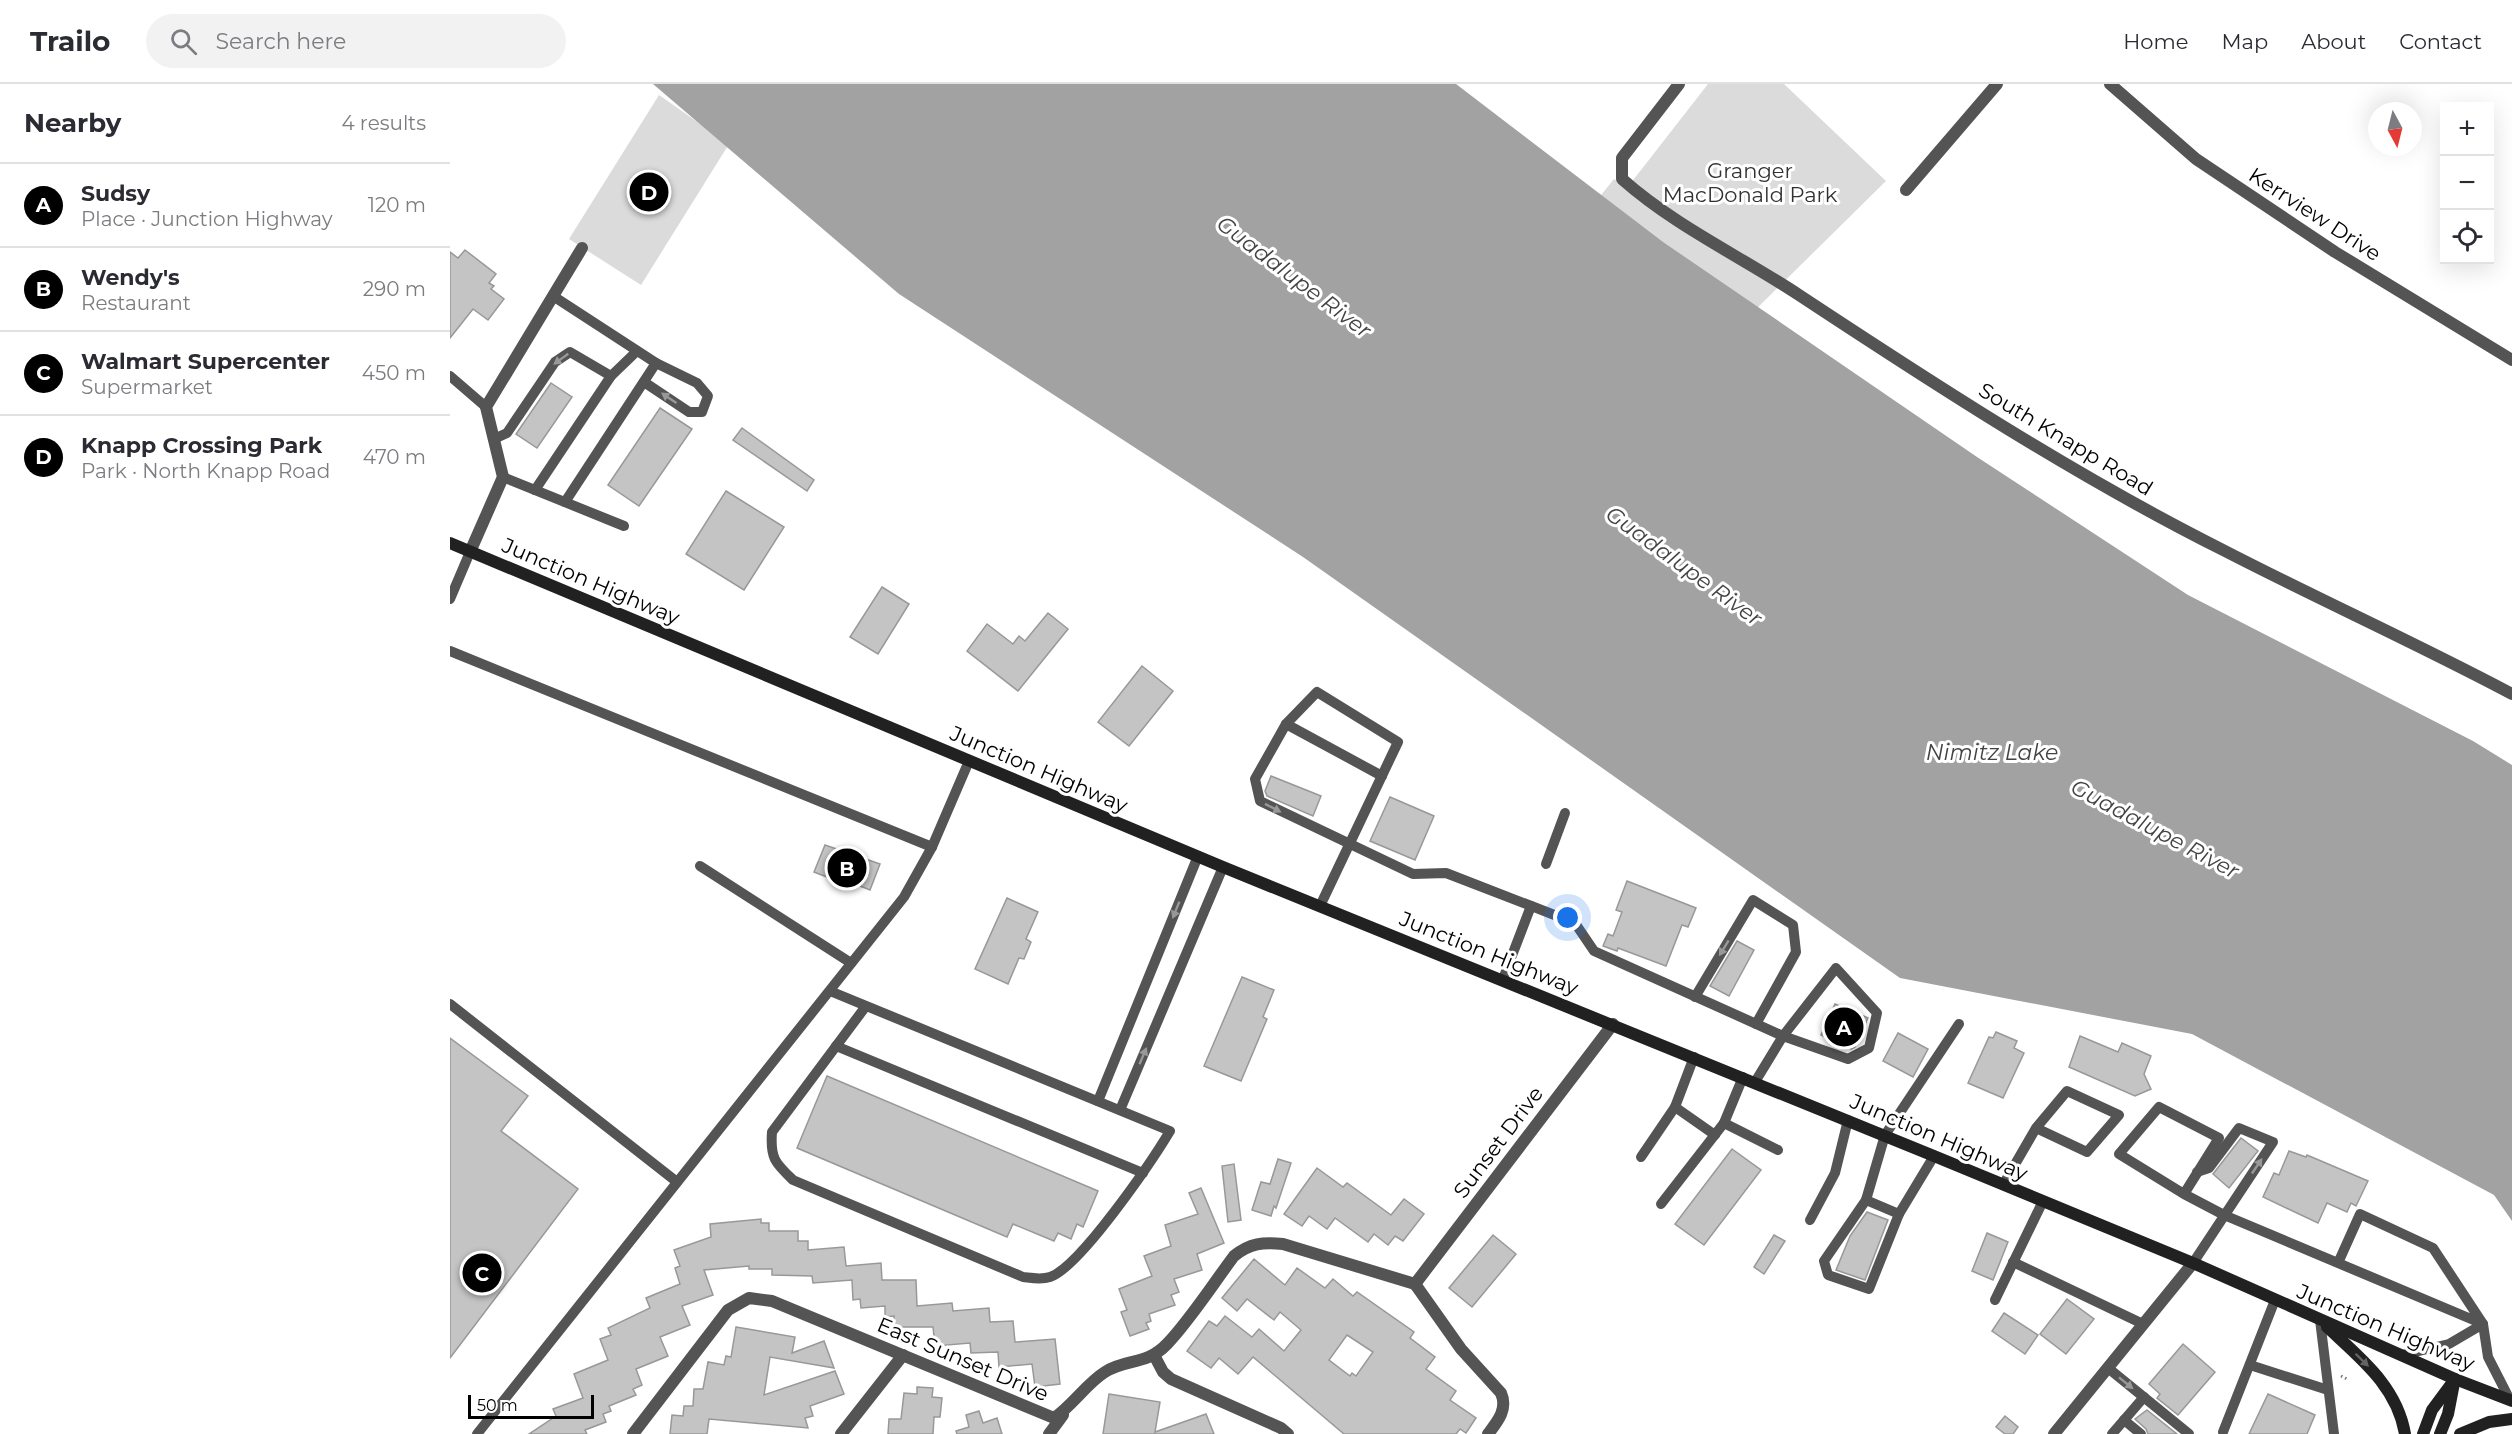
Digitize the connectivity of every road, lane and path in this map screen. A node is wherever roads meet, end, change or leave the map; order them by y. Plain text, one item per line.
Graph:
1 (1679, 84) edge
2 (1997, 84) edge
3 (2109, 84) edge
4 (1906, 190) dead end
5 (582, 248) dead end
6 (554, 296) junction
7 (637, 351) junction
8 (2512, 360) edge
9 (656, 363) junction
10 (450, 376) edge
11 (611, 376) junction
12 (644, 382) junction
13 (486, 407) junction
14 (494, 439) junction
15 (502, 477) junction
16 (535, 490) junction
17 (565, 502) junction
18 (624, 526) dead end
19 (450, 543) edge
20 (470, 552) junction
21 (450, 599) edge
22 (450, 651) edge
23 (2512, 694) edge
24 (1286, 724) junction
25 (969, 761) junction
26 (1382, 776) junction
27 (1565, 813) dead end
28 (1349, 844) junction
29 (932, 847) junction
30 (1198, 856) junction
31 (1546, 864) dead end
32 (700, 866) dead end
33 (1223, 867) junction
34 (1320, 906) junction
35 (1531, 906) junction
36 (851, 963) junction
37 (1503, 980) junction
38 (830, 991) junction
39 (1695, 997) junction
40 (450, 1004) edge
41 (866, 1006) junction
42 (1613, 1024) junction
43 (1756, 1024) junction
44 (1959, 1024) dead end
45 (1783, 1036) junction
46 (836, 1046) junction
47 (1694, 1057) junction
48 (1749, 1079) junction
49 (1098, 1101) junction
50 (1675, 1107) junction
51 (1120, 1110) junction
52 (1848, 1120) junction
53 (1724, 1123) junction
54 (2036, 1128) junction
55 (1715, 1135) junction
56 (1885, 1135) junction
57 (1778, 1150) dead end
58 (1934, 1156) junction
59 (1641, 1157) dead end
60 (2198, 1172) junction
61 (1143, 1173) junction
62 (677, 1182) junction
63 (2003, 1185) junction
64 (2184, 1194) junction
65 (1866, 1200) junction
66 (2043, 1201) junction
67 (1661, 1204) dead end
68 (1899, 1214) junction
69 (2224, 1215) junction
70 (1810, 1220) dead end
71 (2013, 1262) junction
72 (2193, 1263) junction
73 (2338, 1263) junction
74 (1415, 1284) junction
75 (1995, 1300) dead end
76 (2275, 1300) junction
77 (2320, 1320) junction
78 (2143, 1324) junction
79 (2483, 1324) junction
80 (903, 1355) junction
81 (1154, 1355) junction
82 (2402, 1355) junction
83 (2250, 1365) junction
84 (2108, 1368) junction
85 (2455, 1379) junction
86 (2328, 1390) junction
87 (2144, 1397) junction
88 (2511, 1401) edge
89 (1070, 1407) junction
90 (2512, 1419) edge
91 (2124, 1420) junction
92 (1282, 1432) edge
93 (2223, 1432) dead end
94 (477, 1434) edge
95 (633, 1434) edge
96 (841, 1434) edge
97 (1049, 1434) edge
98 (1488, 1434) edge
99 (2054, 1434) edge
100 (2112, 1434) edge
101 (2141, 1434) edge
102 (2189, 1434) edge
103 (2334, 1434) edge
104 (2405, 1434) edge
105 (2423, 1434) edge
106 (2440, 1434) edge
107 (2460, 1434) edge

1 - 23 street, South Knapp Road
2 - 4 street
3 - 8 street, Kerrview Drive
5 - 6 street
6 - 7 lane
6 - 13 street
7 - 9 lane
7 - 11 lane
9 - 12 lane
9 -> 12 lane
10 - 13 lane
11 -> 14 lane
11 - 16 lane
12 - 17 lane
13 - 14 street
14 - 15 street
15 - 16 lane
15 - 20 street
16 - 17 lane
17 - 18 lane
19 - 20 main road, Junction Highway
20 - 21 lane
20 - 25 main road, Junction Highway
22 - 29 lane
24 - 26 lane
24 - 26 lane
24 -> 28 lane
25 - 29 lane
25 - 30 main road, Junction Highway
26 - 28 lane
27 - 31 lane
28 - 34 lane
28 - 35 lane
29 - 36 lane
30 - 33 main road, Junction Highway
30 -> 49 lane
32 - 36 lane
33 - 34 main road, Junction Highway
51 -> 33 lane
34 - 37 main road, Junction Highway
35 - 37 lane
35 - 39 lane
36 - 38 lane
37 - 42 main road, Junction Highway
38 - 41 lane
38 - 62 lane
39 - 43 lane
43 -> 39 lane
40 - 62 lane
41 - 46 lane
41 - 49 lane
42 - 47 main road, Junction Highway
42 - 74 street, Sunset Drive
43 - 45 lane
44 - 56 lane
45 - 45 lane
45 - 48 lane
46 - 61 lane
46 - 61 lane
47 - 48 main road, Junction Highway
47 - 50 lane
48 - 52 main road, Junction Highway
48 - 53 lane
49 - 51 lane
50 - 55 lane
50 - 59 lane
51 - 61 lane
52 - 56 main road, Junction Highway
52 - 70 lane
53 - 55 lane
53 - 57 lane
54 - 54 lane
54 - 63 lane
55 - 67 lane
56 - 58 main road, Junction Highway
56 - 65 lane
58 - 63 main road, Junction Highway
58 - 68 lane
60 - 64 lane
60 - 64 lane
69 -> 60 lane
62 - 94 lane
63 - 66 main road, Junction Highway
64 - 69 lane
65 - 68 lane
65 - 68 lane
66 - 71 lane
66 - 72 main road, Junction Highway
69 - 72 lane
69 - 73 lane
71 - 75 lane
71 - 78 lane
72 - 76 main road, Junction Highway
72 - 78 street
73 - 79 lane
73 - 79 lane
74 - 81 street, East Sunset Drive
74 - 98 street
76 - 77 main road, Junction Highway
76 - 83 lane
77 - 82 main road, Junction Highway
77 - 86 lane
77 -> 104 main road
78 - 84 street
79 - 82 lane
79 - 88 lane
80 - 89 street, East Sunset Drive
80 - 95 street, East Sunset Drive
80 - 96 street
81 - 89 street, East Sunset Drive
81 - 92 street
82 - 85 main road, Junction Highway
83 - 86 lane
83 - 93 lane
84 -> 87 lane
84 - 99 street
85 - 88 main road, Junction Highway
85 - 105 main road
85 - 106 main road
86 - 103 lane
87 - 91 lane
87 - 102 lane
89 - 97 street
90 - 107 main road
91 - 100 lane
91 - 101 lane

